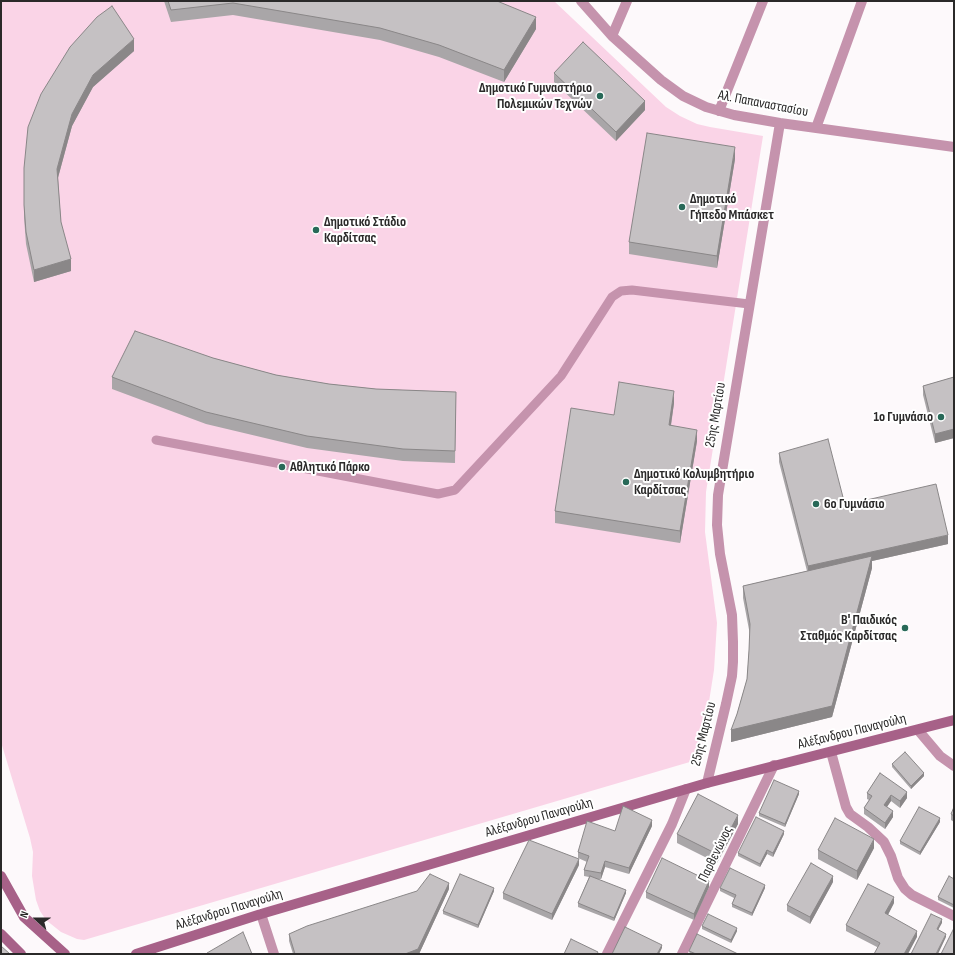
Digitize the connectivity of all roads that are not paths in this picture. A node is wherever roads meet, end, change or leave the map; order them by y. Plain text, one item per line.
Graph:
1 (581, 1) edge
2 (627, 1) edge
3 (763, 1) edge
4 (862, 1) edge
5 (612, 36) junction
6 (719, 111) junction
7 (780, 123) junction
8 (816, 128) junction
9 (954, 147) edge
10 (749, 304) junction
11 (156, 440) dead end
12 (954, 720) edge
13 (918, 730) junction
14 (831, 752) junction
15 (774, 765) junction
16 (954, 766) edge
17 (707, 783) junction
18 (686, 789) junction
19 (1, 876) edge
20 (261, 914) junction
21 (954, 916) edge
22 (1, 934) edge
23 (21, 954) edge
24 (65, 954) edge
25 (136, 954) edge
26 (274, 954) edge
27 (607, 954) edge
28 (682, 954) edge

1 - 5 street, Αλ. Παπαναστασίου
2 - 5 street
3 - 6 street
4 - 8 street
5 - 6 street, Αλ. Παπαναστασίου
6 - 7 street, Αλ. Παπαναστασίου
7 - 8 street, Αλ. Παπαναστασίου
7 - 10 street, 25ης Μαρτίου
8 - 9 street, Αλ. Παπαναστασίου
10 - 11 lane
10 - 17 street, 25ης Μαρτίου
12 - 13 street, Αλέξανδρου Παναγούλη
13 - 14 street, Αλέξανδρου Παναγούλη
13 - 16 street
14 - 15 street, Αλέξανδρου Παναγούλη
14 - 21 street
15 - 17 street, Αλέξανδρου Παναγούλη
15 - 28 street, Παρθενώνος
17 - 18 street, Αλέξανδρου Παναγούλη
18 - 20 street, Αλέξανδρου Παναγούλη
18 - 27 street
19 - 24 street
20 - 25 street, Αλέξανδρου Παναγούλη
20 - 26 street
22 - 23 street

